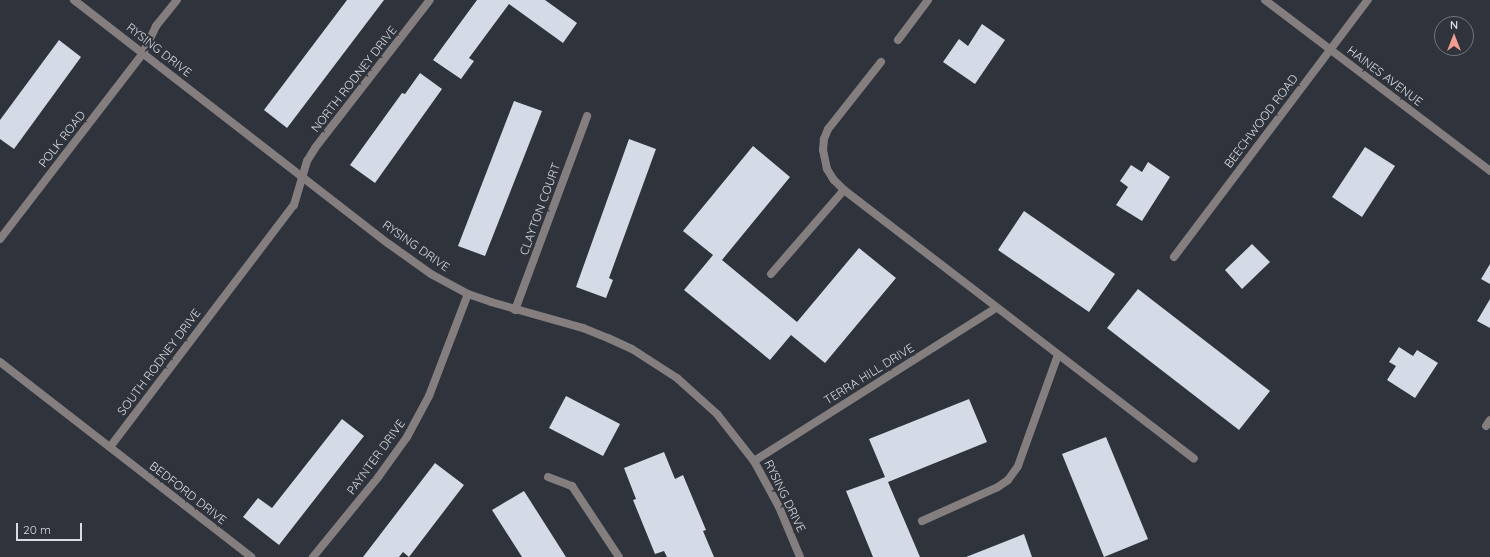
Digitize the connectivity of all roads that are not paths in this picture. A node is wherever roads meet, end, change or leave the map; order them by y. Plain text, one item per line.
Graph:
1 (74, 0) edge
2 (176, 0) edge
3 (430, 0) edge
4 (928, 0) edge
5 (1265, 0) edge
6 (1368, 0) edge
7 (898, 40) dead end
8 (1330, 50) junction
9 (143, 53) junction
10 (881, 62) dead end
11 (587, 116) dead end
12 (1490, 172) edge
13 (303, 177) junction
14 (844, 190) junction
15 (0, 239) edge
16 (1174, 257) dead end
17 (771, 274) dead end
18 (468, 294) junction
19 (996, 308) junction
20 (515, 310) junction
21 (1058, 355) junction
22 (0, 362) edge
23 (110, 447) junction
24 (1194, 459) dead end
25 (754, 461) junction
26 (548, 477) dead end
27 (922, 521) dead end
28 (251, 557) edge
29 (313, 557) edge
30 (619, 557) edge
31 (800, 557) edge

1 - 9 street, RYSING DRIVE
2 - 9 street
3 - 13 street, NORTH RODNEY DRIVE
4 - 7 street
5 - 8 street, HAINES AVENUE
6 - 8 street, BEECHWOOD ROAD
8 - 12 street, HAINES AVENUE
8 - 16 street, BEECHWOOD ROAD
9 - 13 street, RYSING DRIVE
9 - 15 street, POLK ROAD
10 - 14 street
11 - 20 street, CLAYTON COURT
13 - 18 street, RYSING DRIVE
13 - 23 street, SOUTH RODNEY DRIVE
14 - 17 street
14 - 19 street
18 - 20 street, RYSING DRIVE
18 - 29 street, PAYNTER DRIVE
19 - 21 street
19 - 25 street, TERRA HILL DRIVE
20 - 25 street, RYSING DRIVE
21 - 24 street
21 - 27 street
22 - 23 street
23 - 28 street, BEDFORD DRIVE
25 - 31 street, RYSING DRIVE
26 - 30 street

